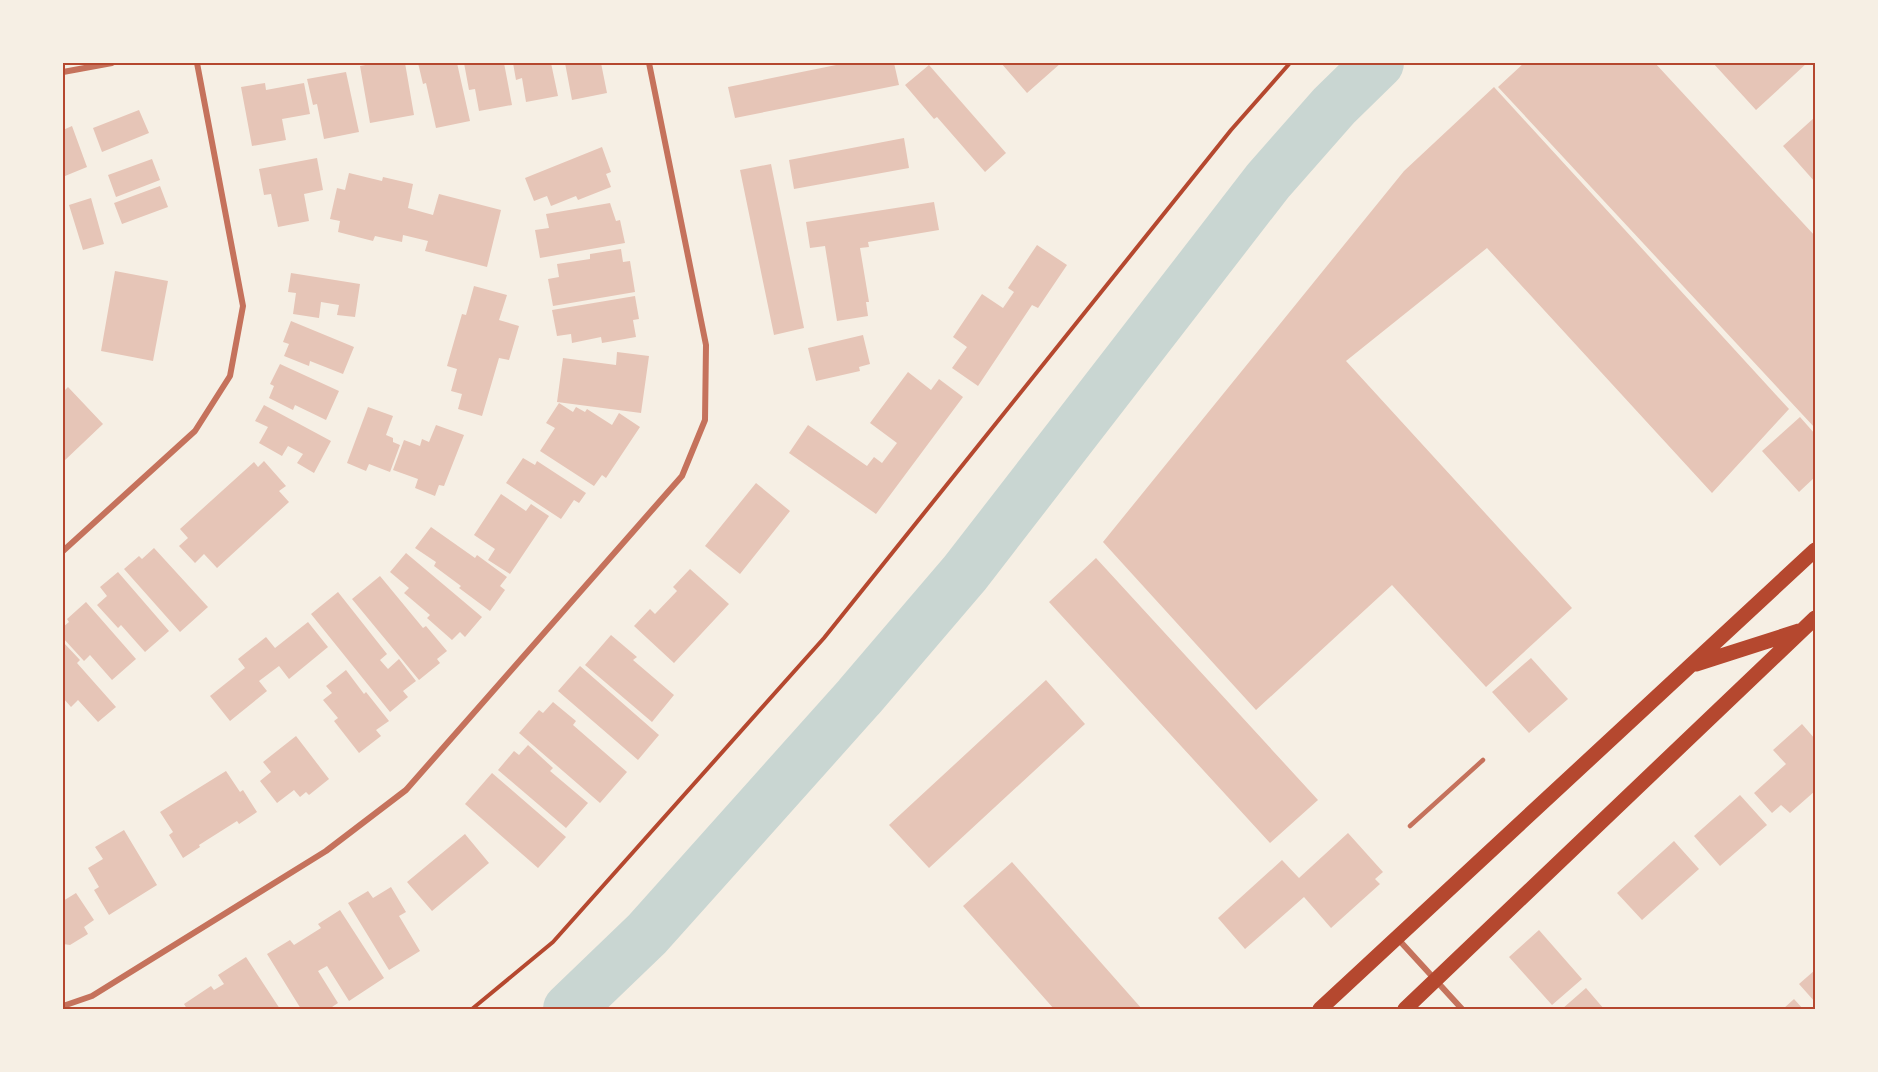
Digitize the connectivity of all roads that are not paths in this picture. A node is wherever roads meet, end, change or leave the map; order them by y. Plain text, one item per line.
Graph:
1 (112, 63) edge
2 (197, 63) edge
3 (649, 63) edge
4 (63, 72) edge
5 (1815, 550) edge
6 (63, 551) edge
7 (1815, 618) edge
8 (1802, 630) junction
9 (1692, 665) junction
10 (1483, 760) dead end
11 (1410, 826) dead end
12 (1398, 939) junction
13 (1436, 980) junction
14 (63, 1006) edge
15 (1320, 1009) edge
16 (1405, 1009) edge
17 (1462, 1009) edge

1 - 4 street
2 - 6 street
3 - 14 street
5 - 9 main road
7 - 8 main road
8 - 9 main road
8 - 13 main road
9 - 12 main road
10 - 11 lane
12 - 13 street
12 - 15 main road
13 - 16 main road
13 - 17 street

